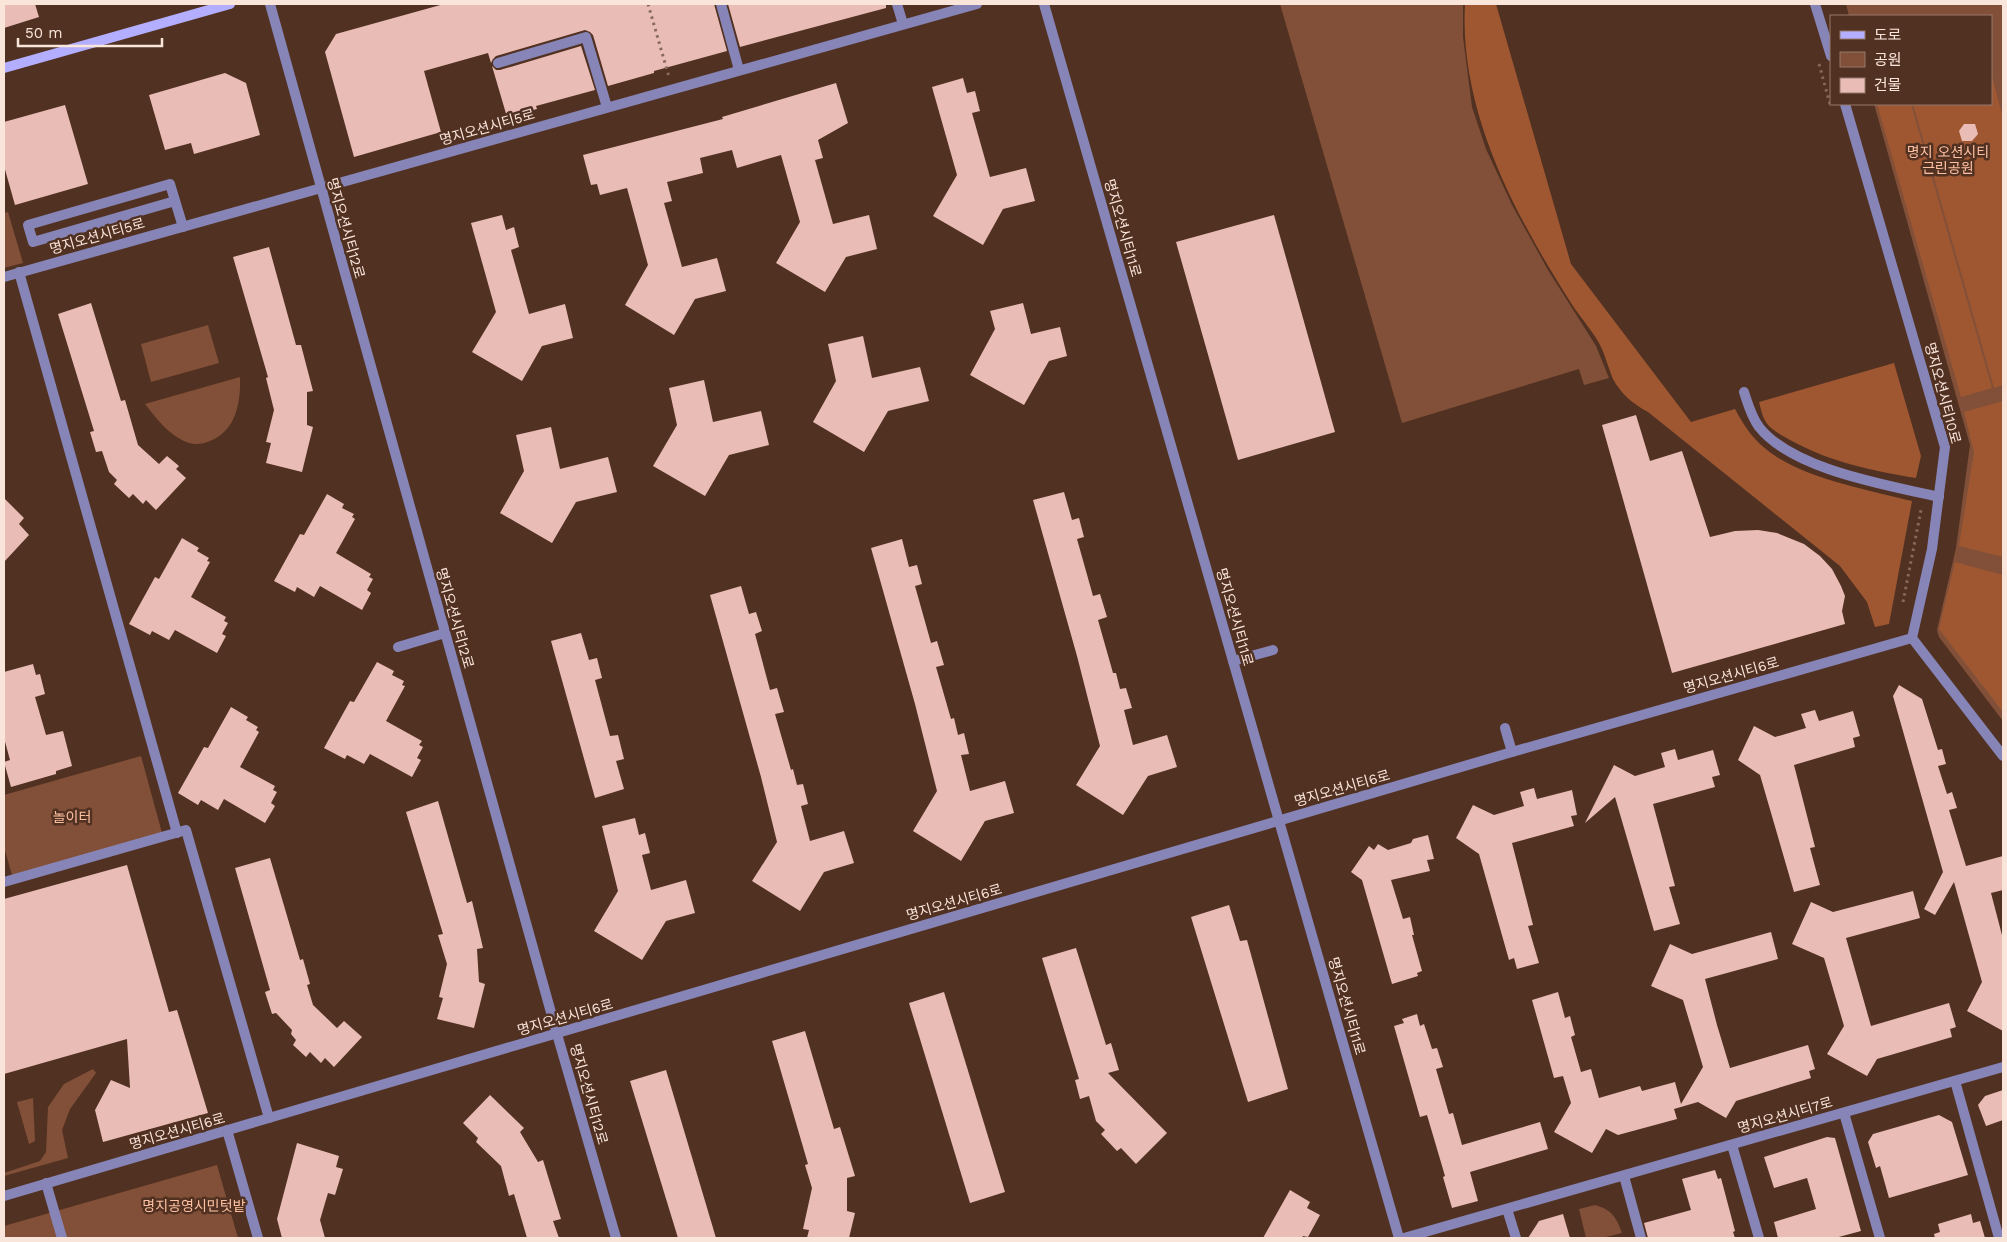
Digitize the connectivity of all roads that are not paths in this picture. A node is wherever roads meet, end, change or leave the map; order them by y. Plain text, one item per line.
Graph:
1 (230, 4) edge
2 (270, 4) edge
3 (721, 4) edge
4 (897, 4) edge
5 (977, 4) edge
6 (1044, 4) edge
7 (1815, 4) edge
8 (903, 24) junction
9 (1830, 53) edge
10 (498, 63) dead end
11 (4, 68) edge
12 (739, 70) junction
13 (1845, 105) edge
14 (607, 108) junction
15 (321, 188) junction
16 (175, 201) junction
17 (182, 227) junction
18 (20, 272) junction
19 (4, 277) edge
20 (1744, 392) dead end
21 (1939, 497) junction
22 (445, 633) junction
23 (1912, 638) junction
24 (398, 647) dead end
25 (1272, 650) dead end
26 (1233, 661) junction
27 (1505, 728) dead end
28 (1512, 752) junction
29 (2003, 756) edge
30 (1279, 821) junction
31 (177, 833) junction
32 (4, 882) edge
33 (557, 1034) junction
34 (2003, 1067) edge
35 (1955, 1081) junction
36 (1844, 1113) junction
37 (269, 1118) junction
38 (227, 1130) junction
39 (1732, 1144) junction
40 (1624, 1176) junction
41 (46, 1183) junction
42 (4, 1196) edge
43 (1508, 1210) junction
44 (62, 1238) edge
45 (258, 1238) edge
46 (616, 1238) edge
47 (1399, 1238) edge
48 (1404, 1238) edge
49 (1516, 1238) edge
50 (1641, 1238) edge
51 (1759, 1238) edge
52 (1880, 1238) edge
53 (1999, 1238) edge

1 - 11 main road
2 - 15 street, 명지오션시티12로
3 - 12 street
4 - 8 street
5 - 8 street, 명지오션시티5로
6 - 26 street, 명지오션시티11로
7 - 9 street
8 - 12 street, 명지오션시티5로
10 - 14 street
12 - 14 street, 명지오션시티5로
13 - 21 street, 명지오션시티10로
14 - 15 street, 명지오션시티5로
15 - 17 street, 명지오션시티5로
15 - 22 street, 명지오션시티12로
16 - 16 street
16 - 17 street
17 - 18 street, 명지오션시티5로
18 - 19 street, 명지오션시티5로
18 - 31 street
20 - 21 street
21 - 23 street, 명지오션시티10로
22 - 24 street
22 - 33 street, 명지오션시티12로
23 - 28 street, 명지오션시티6로
23 - 29 street
25 - 26 street
26 - 30 street, 명지오션시티11로
27 - 28 street
28 - 30 street, 명지오션시티6로
30 - 33 street, 명지오션시티6로
30 - 47 street, 명지오션시티11로
31 - 32 street
31 - 37 street
33 - 37 street, 명지오션시티6로
33 - 46 street, 명지오션시티12로
34 - 35 street, 명지오션시티7로
35 - 36 street, 명지오션시티7로
35 - 53 street
36 - 39 street, 명지오션시티7로
36 - 52 street
37 - 38 street, 명지오션시티6로
38 - 41 street, 명지오션시티6로
38 - 45 street
39 - 40 street, 명지오션시티7로
39 - 51 street
40 - 43 street, 명지오션시티7로
40 - 50 street
41 - 42 street, 명지오션시티6로
41 - 44 street
43 - 48 street, 명지오션시티7로
43 - 49 street

